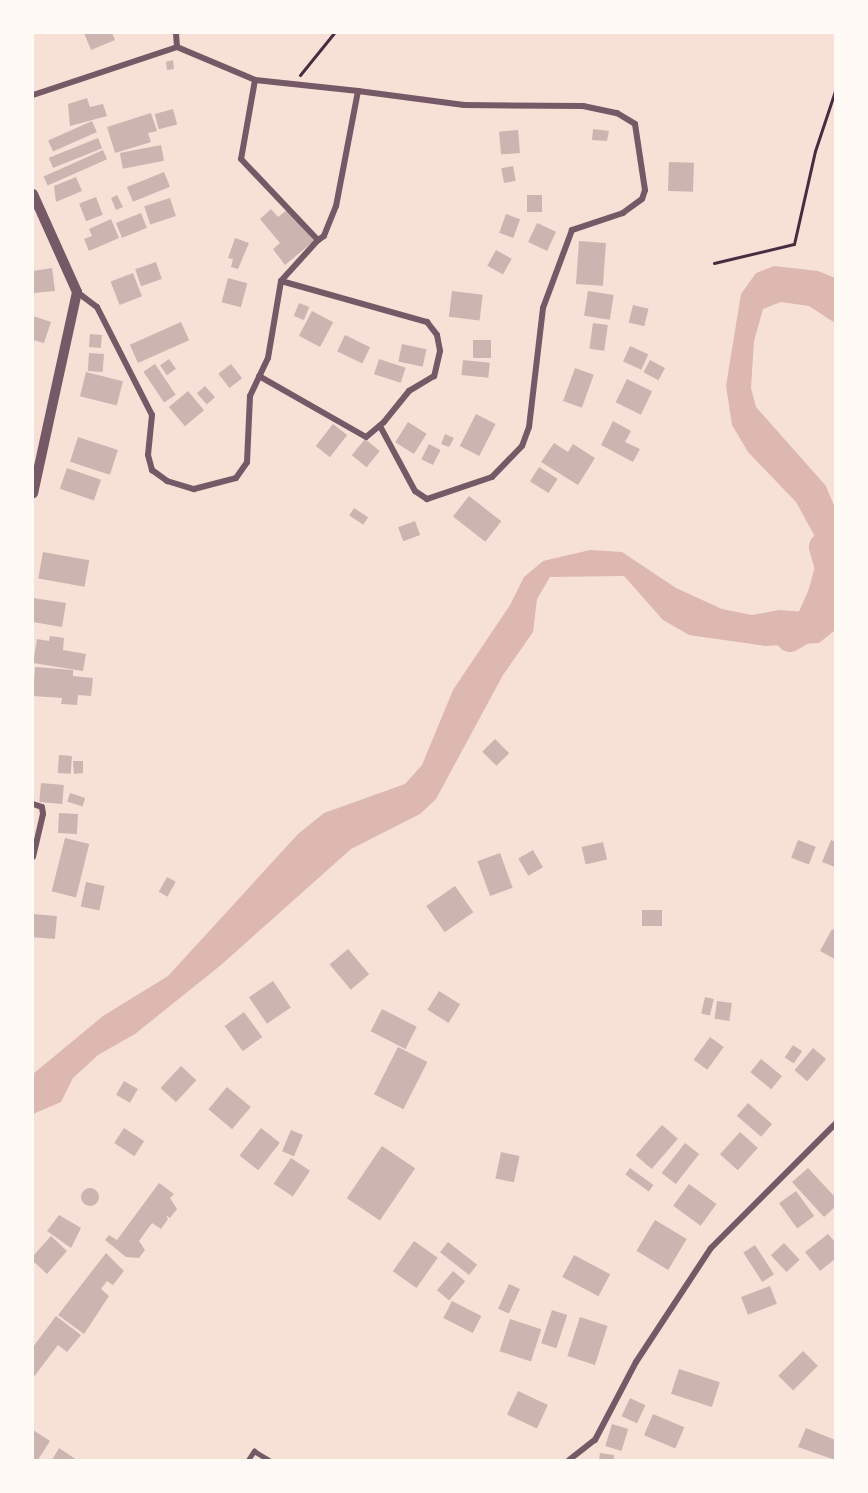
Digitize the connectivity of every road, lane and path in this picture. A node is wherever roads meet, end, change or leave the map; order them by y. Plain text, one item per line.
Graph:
1 (176, 33) edge
2 (334, 33) edge
3 (177, 47) junction
4 (255, 80) junction
5 (294, 84) junction
6 (358, 91) junction
7 (835, 91) edge
8 (33, 95) edge
9 (33, 194) edge
10 (318, 240) junction
11 (714, 263) dead end
12 (281, 281) junction
13 (76, 292) junction
14 (259, 376) junction
15 (380, 426) junction
16 (33, 493) edge
17 (33, 804) edge
18 (33, 857) edge
19 (835, 1124) edge
20 (248, 1460) edge
21 (269, 1460) edge
22 (569, 1460) edge

1 - 3 street
2 - 5 path
3 - 4 street
3 - 8 street
4 - 5 street
4 - 10 street
5 - 6 street
6 - 10 street
6 - 15 street
7 - 11 path
9 - 13 street
10 - 12 street
12 - 14 street
12 - 15 street
13 - 14 street
13 - 16 street
14 - 15 street
17 - 18 street
19 - 22 street
20 - 21 lane

